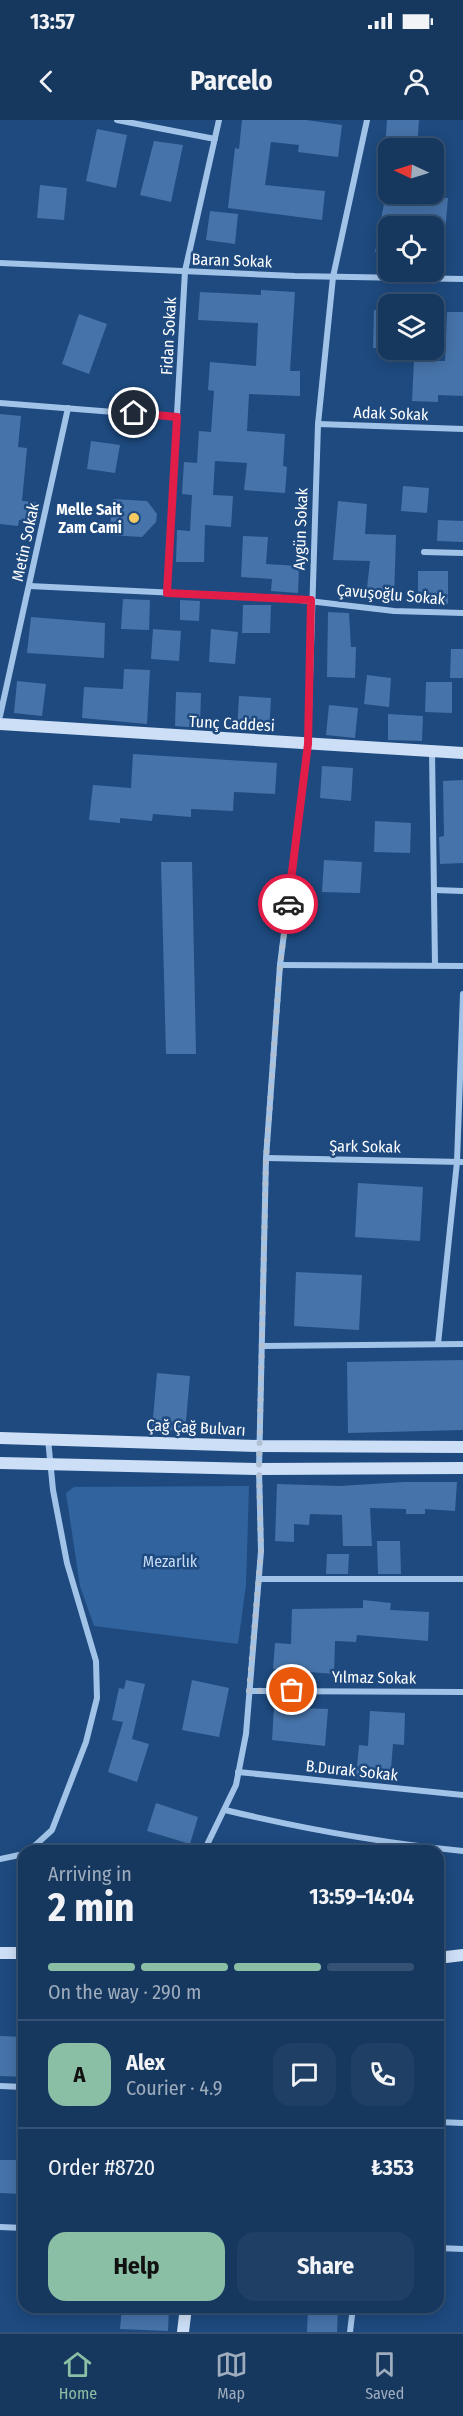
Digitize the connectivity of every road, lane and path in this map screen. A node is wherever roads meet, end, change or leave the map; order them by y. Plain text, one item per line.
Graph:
1 (117, 120) edge
2 (219, 120) edge
3 (367, 120) edge
4 (125, 121) edge
5 (214, 139) junction
6 (0, 263) edge
7 (185, 271) junction
8 (333, 277) junction
9 (463, 279) edge
10 (0, 403) edge
11 (68, 408) junction
12 (177, 417) junction
13 (318, 424) junction
14 (463, 429) edge
15 (424, 552) dead end
16 (463, 553) edge
17 (29, 586) junction
18 (167, 593) junction
19 (311, 600) junction
20 (463, 613) edge
21 (0, 716) edge
22 (0, 724) edge
23 (308, 744) junction
24 (432, 752) junction
25 (463, 753) edge
26 (434, 890) junction
27 (463, 891) edge
28 (280, 965) junction
29 (435, 965) junction
30 (463, 966) edge
31 (463, 994) edge
32 (266, 1158) junction
33 (460, 1162) edge
34 (438, 1344) junction
35 (463, 1344) edge
36 (263, 1346) junction
37 (0, 1438) edge
38 (48, 1438) junction
39 (259, 1446) junction
40 (463, 1447) edge
41 (0, 1463) edge
42 (52, 1465) junction
43 (463, 1468) edge
44 (259, 1469) junction
45 (259, 1579) junction
46 (463, 1579) edge
47 (249, 1691) junction
48 (463, 1692) edge
49 (238, 1772) junction
50 (463, 1795) edge
51 (225, 1810) junction
52 (36, 1845) edge
53 (207, 1845) edge
54 (397, 1845) edge
55 (444, 1849) edge
56 (463, 1851) edge
57 (18, 1855) edge
58 (0, 1859) edge
59 (0, 1953) edge
60 (18, 1953) edge
61 (463, 1955) edge
62 (444, 1957) edge
63 (0, 2086) edge
64 (18, 2087) edge
65 (444, 2122) edge
66 (463, 2123) edge
67 (0, 2227) edge
68 (18, 2228) edge
69 (444, 2248) edge
70 (463, 2249) edge
71 (185, 2313) edge
72 (352, 2313) edge
73 (183, 2332) edge
74 (350, 2332) edge

1 - 4 street
2 - 5 street, Fidan Sokak
3 - 8 street, Aygün Sokak
4 - 5 street
5 - 7 street, Fidan Sokak
6 - 7 street, Baran Sokak
7 - 8 street, Baran Sokak
7 - 12 street, Fidan Sokak
8 - 9 street, Baran Sokak
8 - 13 street, Aygün Sokak
10 - 11 street
11 - 12 street
11 - 17 street, Metin Sokak
12 - 18 street, Fidan Sokak
13 - 14 street, Adak Sokak
13 - 19 street, Aygün Sokak
15 - 16 street
17 - 18 street, Çavuşoğlu Sokak
17 - 21 street, Metin Sokak
18 - 19 street, Çavuşoğlu Sokak
19 - 20 street, Çavuşoğlu Sokak
19 - 23 street, Aygün Sokak
22 - 23 main road, Tunç Caddesi
23 - 24 main road, Tunç Caddesi
23 - 28 street, Aygün Sokak
24 - 25 main road, Tunç Caddesi
24 - 26 street
26 - 27 street
26 - 29 street
28 - 29 street
28 - 32 street, Aygün Sokak
29 - 30 street
31 - 33 street
32 - 33 street, Şark Sokak
32 - 36 street, Aygün Sokak
33 - 34 street
34 - 35 street
34 - 36 street
36 - 39 street, Aygün Sokak
37 - 38 main road, Çağ Çağ Bulvarı
38 - 39 main road, Çağ Çağ Bulvarı
38 - 42 street
39 - 40 main road, Çağ Çağ Bulvarı
39 - 44 street, Aygün Sokak
41 - 42 main road
42 - 44 main road
42 - 52 street
43 - 44 main road
44 - 45 street, Aygün Sokak
45 - 46 street
45 - 47 street, Aygün Sokak
47 - 48 street, Yılmaz Sokak
47 - 49 street, Aygün Sokak
49 - 50 street, B.Durak Sokak
49 - 51 street, Aygün Sokak
51 - 53 street, Aygün Sokak
51 - 54 street
55 - 56 street
57 - 58 street
59 - 60 main road
61 - 62 main road
63 - 64 street
65 - 66 street
67 - 68 street
69 - 70 street
71 - 73 main road
72 - 74 street

